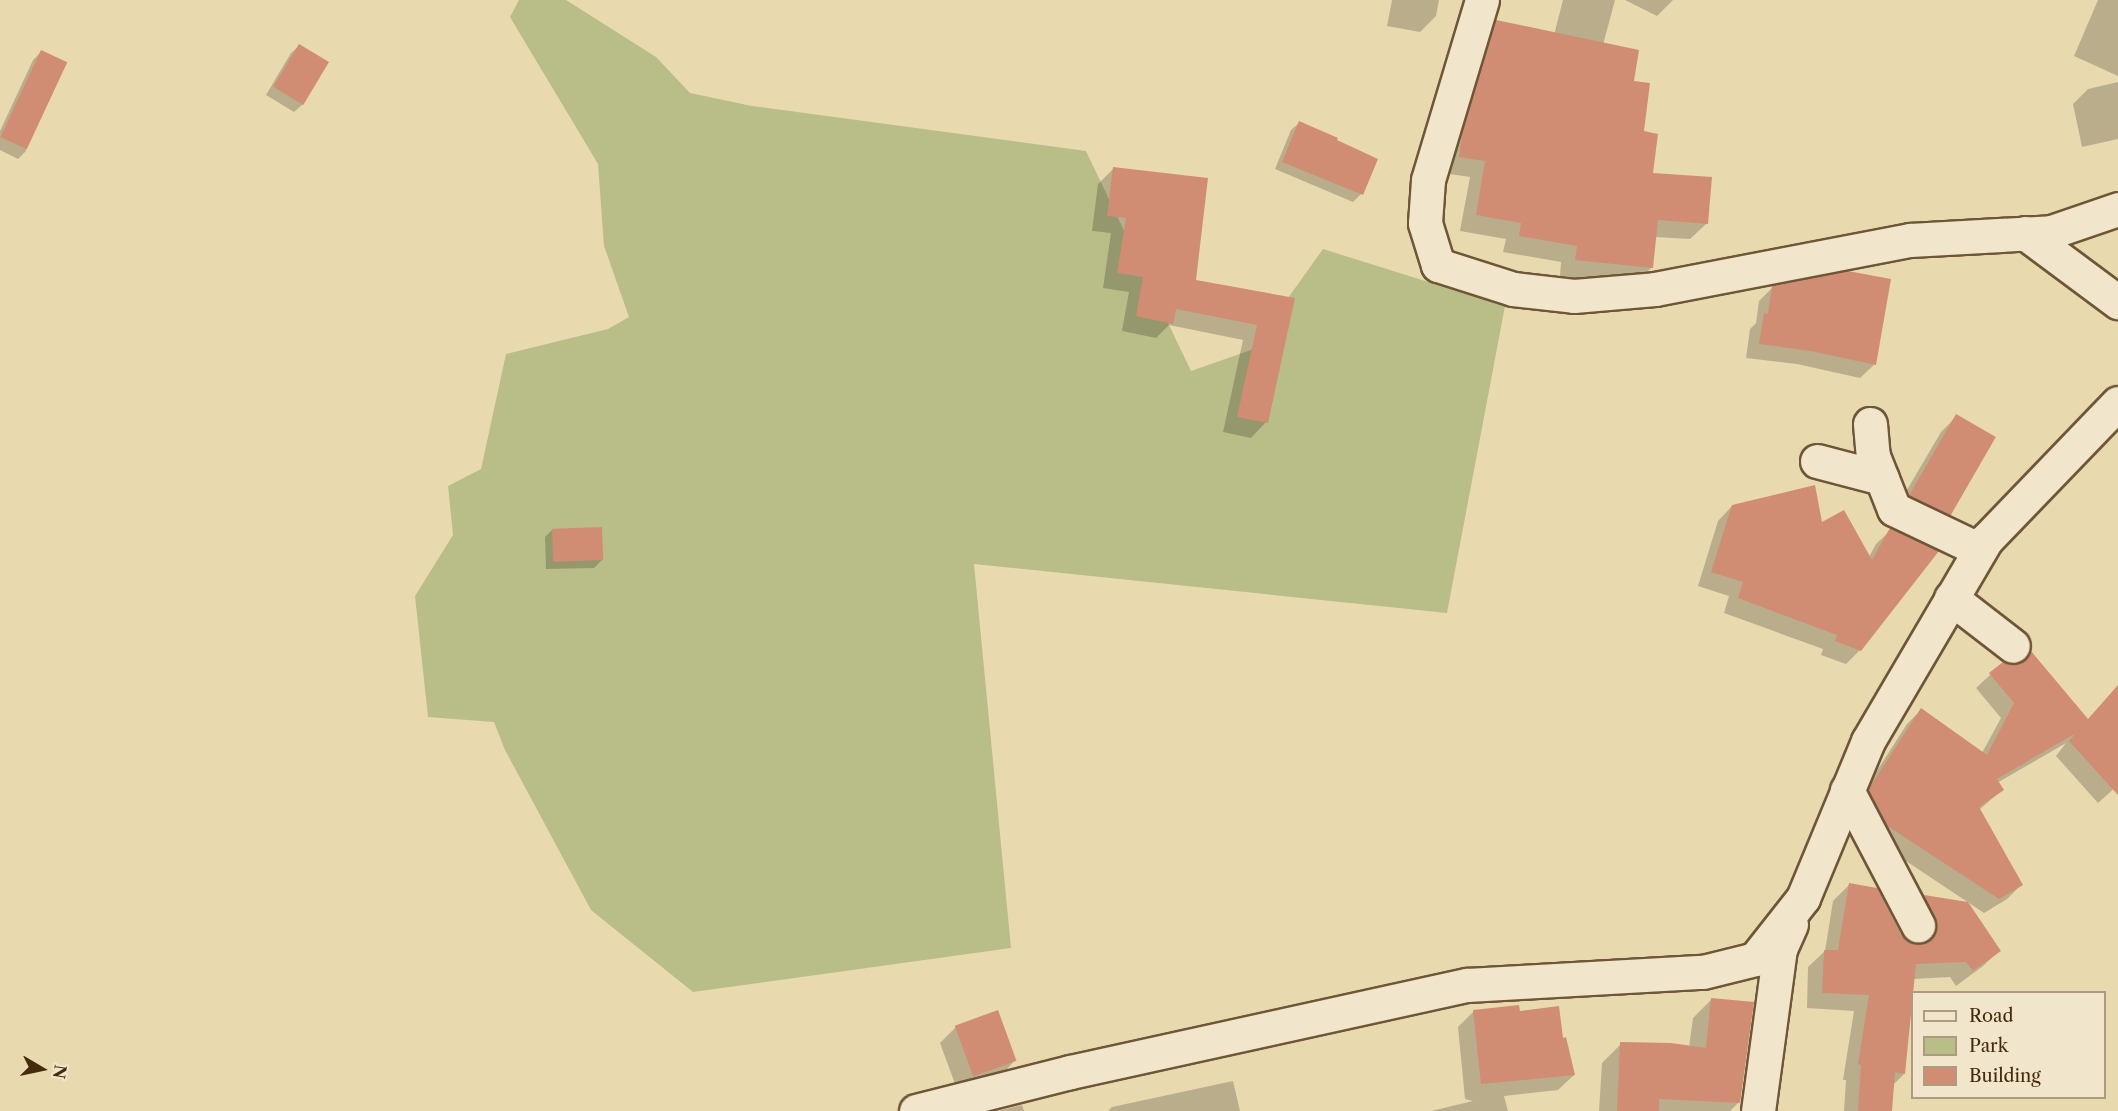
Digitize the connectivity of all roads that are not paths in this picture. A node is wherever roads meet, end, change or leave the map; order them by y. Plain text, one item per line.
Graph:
1 (1482, 0) edge
2 (2118, 209) edge
3 (2025, 233) junction
4 (2118, 302) edge
5 (2118, 403) edge
6 (1870, 424) dead end
7 (1817, 461) dead end
8 (1882, 478) junction
9 (1980, 550) junction
10 (1951, 598) junction
11 (2013, 645) dead end
12 (1847, 790) junction
13 (1803, 898) junction
14 (1918, 925) dead end
15 (916, 1111) edge
16 (1758, 1111) edge

1 - 3 street
2 - 3 street
3 - 4 street
5 - 9 street
6 - 8 street
7 - 8 street
8 - 9 street
9 - 10 street
10 - 11 street
10 - 12 street
12 - 13 street
12 - 14 street
13 - 15 street
13 - 16 street

